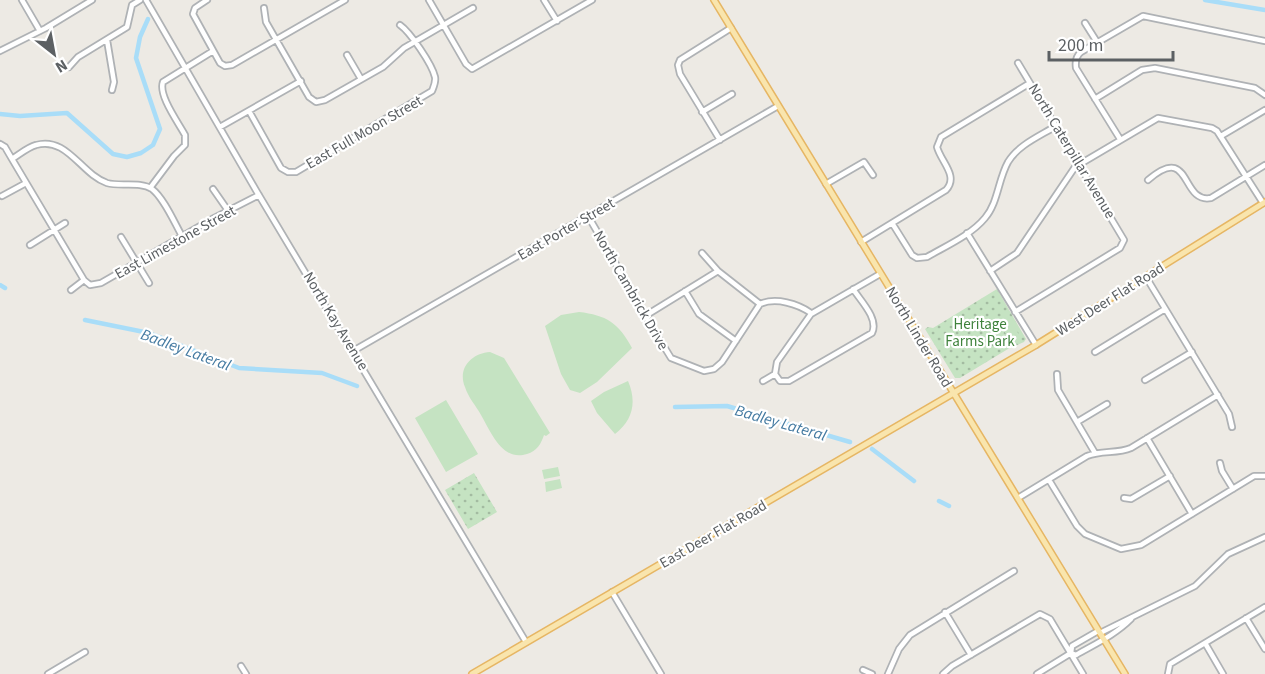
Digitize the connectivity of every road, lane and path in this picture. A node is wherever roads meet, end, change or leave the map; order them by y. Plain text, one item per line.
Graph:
1 (22, 0) edge
2 (92, 0) edge
3 (140, 0) edge
4 (207, 0) edge
5 (345, 0) edge
6 (429, 0) edge
7 (544, 0) edge
8 (592, 0) edge
9 (714, 0) edge
10 (148, 2) edge
11 (336, 2) edge
12 (264, 8) dead end
13 (473, 8) dead end
14 (557, 21) junction
15 (1085, 23) dead end
16 (400, 25) dead end
17 (444, 26) junction
18 (731, 28) junction
19 (40, 31) junction
20 (276, 39) junction
21 (107, 40) junction
22 (1265, 41) edge
23 (415, 42) junction
24 (1097, 42) junction
25 (0, 51) edge
26 (213, 51) junction
27 (347, 55) dead end
28 (1018, 63) dead end
29 (69, 67) dead end
30 (186, 67) junction
31 (361, 79) junction
32 (301, 81) junction
33 (1030, 83) junction
34 (112, 90) dead end
35 (732, 94) dead end
36 (1265, 95) edge
37 (1095, 99) junction
38 (778, 106) junction
39 (1265, 110) edge
40 (249, 111) junction
41 (702, 112) junction
42 (1056, 126) junction
43 (220, 127) junction
44 (1221, 136) junction
45 (1120, 139) junction
46 (720, 140) junction
47 (0, 144) edge
48 (12, 159) junction
49 (1079, 164) junction
50 (1265, 165) edge
51 (873, 176) dead end
52 (1246, 177) junction
53 (1148, 180) dead end
54 (26, 183) junction
55 (826, 184) junction
56 (150, 188) junction
57 (213, 189) dead end
58 (259, 195) junction
59 (2, 196) dead end
60 (1264, 203) edge
61 (229, 212) junction
62 (588, 216) junction
63 (65, 223) dead end
64 (892, 223) junction
65 (54, 230) junction
66 (967, 233) junction
67 (182, 236) junction
68 (121, 237) dead end
69 (861, 242) junction
70 (30, 245) dead end
71 (702, 253) dead end
72 (137, 263) junction
73 (718, 271) junction
74 (990, 271) junction
75 (880, 274) junction
76 (1146, 277) junction
77 (84, 280) junction
78 (149, 283) dead end
79 (854, 289) junction
80 (72, 290) dead end
81 (685, 291) junction
82 (760, 304) junction
83 (1165, 309) junction
84 (1015, 312) junction
85 (811, 314) junction
86 (645, 316) junction
87 (736, 341) junction
88 (1036, 345) junction
89 (353, 351) junction
90 (1095, 352) dead end
91 (1192, 352) junction
92 (775, 374) junction
93 (1057, 374) dead end
94 (1145, 380) dead end
95 (763, 381) dead end
96 (954, 394) junction
97 (1218, 395) junction
98 (1107, 404) dead end
99 (1077, 422) junction
100 (1232, 427) dead end
101 (1147, 438) junction
102 (1095, 453) junction
103 (1220, 463) dead end
104 (1170, 476) junction
105 (1265, 476) edge
106 (1049, 480) junction
107 (1233, 489) junction
108 (1018, 498) junction
109 (1124, 498) dead end
110 (1192, 514) junction
111 (1265, 537) edge
112 (1014, 571) dead end
113 (612, 592) junction
114 (1265, 607) edge
115 (945, 612) junction
116 (1132, 617) junction
117 (1246, 618) junction
118 (1099, 632) junction
119 (1103, 639) junction
120 (526, 642) junction
121 (1205, 643) junction
122 (1265, 650) edge
123 (85, 652) dead end
124 (971, 654) junction
125 (1071, 654) junction
126 (241, 666) dead end
127 (863, 670) dead end
128 (1168, 672) edge
129 (48, 674) edge
130 (246, 674) edge
131 (472, 674) edge
132 (661, 674) edge
133 (872, 674) edge
134 (888, 674) edge
135 (943, 674) edge
136 (1037, 674) edge
137 (1083, 674) edge
138 (1125, 674) edge
139 (1223, 674) edge

1 - 19 street
2 - 19 street
3 - 21 street
4 - 26 street
5 - 11 street
6 - 17 street
7 - 14 street
8 - 14 street
9 - 18 main road, North Linder Road
10 - 30 street, North Kay Avenue
11 - 20 street
12 - 20 street
13 - 17 street
14 - 17 street
15 - 24 street
16 - 23 street
17 - 23 street
18 - 38 main road, North Linder Road
18 - 41 street
19 - 25 street
20 - 26 street
20 - 32 street
21 - 29 street
21 - 34 street
22 - 24 street
23 - 31 street
23 - 40 street, East Full Moon Street
24 - 37 street
26 - 30 street
27 - 31 street
28 - 33 street, North Caterpillar Avenue
30 - 43 street, North Kay Avenue
30 - 56 street
31 - 32 street
32 - 40 street
33 - 42 street, North Caterpillar Avenue
33 - 64 street
35 - 41 street
36 - 37 street
37 - 45 street
38 - 46 street, East Porter Street
38 - 55 main road, North Linder Road
39 - 44 street
40 - 43 street
41 - 46 street
42 - 49 street, North Caterpillar Avenue
42 - 66 street
43 - 58 street, North Kay Avenue
44 - 45 street
44 - 52 street
45 - 49 street
46 - 62 street, East Porter Street
47 - 48 street
48 - 54 street
48 - 56 street
49 - 74 street
49 - 84 street, North Caterpillar Avenue
50 - 52 street
51 - 55 street
52 - 53 street
52 - 60 street
54 - 59 street
54 - 65 street
55 - 69 main road, North Linder Road
56 - 67 street
57 - 61 street
58 - 61 street, East Limestone Street
58 - 89 street, North Kay Avenue
60 - 76 main road, West Deer Flat Road
61 - 67 street, East Limestone Street
62 - 86 street, North Cambrick Drive
62 - 89 street, East Porter Street
63 - 65 street
64 - 66 street
64 - 69 street
65 - 70 street
65 - 77 street
66 - 74 street
67 - 72 street, East Limestone Street
68 - 72 street
69 - 75 main road, North Linder Road
71 - 73 street
72 - 77 street, East Limestone Street
72 - 78 street
73 - 81 street
73 - 82 street
74 - 84 street
75 - 79 street
75 - 96 main road, North Linder Road
76 - 83 street
76 - 88 main road, West Deer Flat Road
77 - 80 street
79 - 85 street
79 - 92 street
81 - 86 street
81 - 87 street
82 - 85 street
82 - 87 street
83 - 90 street
83 - 91 street
84 - 88 street
85 - 92 street
86 - 87 street, North Cambrick Drive
88 - 96 main road, West Deer Flat Road
89 - 120 street, North Kay Avenue
91 - 94 street
91 - 97 street
92 - 95 street
93 - 99 street
96 - 108 main road, North Linder Road
96 - 113 main road, East Deer Flat Road
97 - 100 street
97 - 101 street
98 - 99 street
99 - 102 street
101 - 102 street
101 - 104 street
102 - 106 street
103 - 107 street
104 - 109 street
104 - 110 street
105 - 107 street
106 - 108 street
106 - 110 street
107 - 110 street
108 - 118 main road, North Linder Road
111 - 116 street
112 - 115 street
113 - 120 main road, East Deer Flat Road
113 - 132 street
114 - 117 street
115 - 124 street
115 - 134 street
116 - 118 street
116 - 119 street
117 - 121 street
117 - 122 street
118 - 119 main road, North Linder Road
118 - 125 street
119 - 125 street
119 - 138 main road, North Linder Road
120 - 131 main road, East Deer Flat Road
121 - 128 street
121 - 139 street
123 - 129 street
124 - 125 street
124 - 135 street
125 - 136 street
125 - 137 street
126 - 130 street
127 - 133 street

